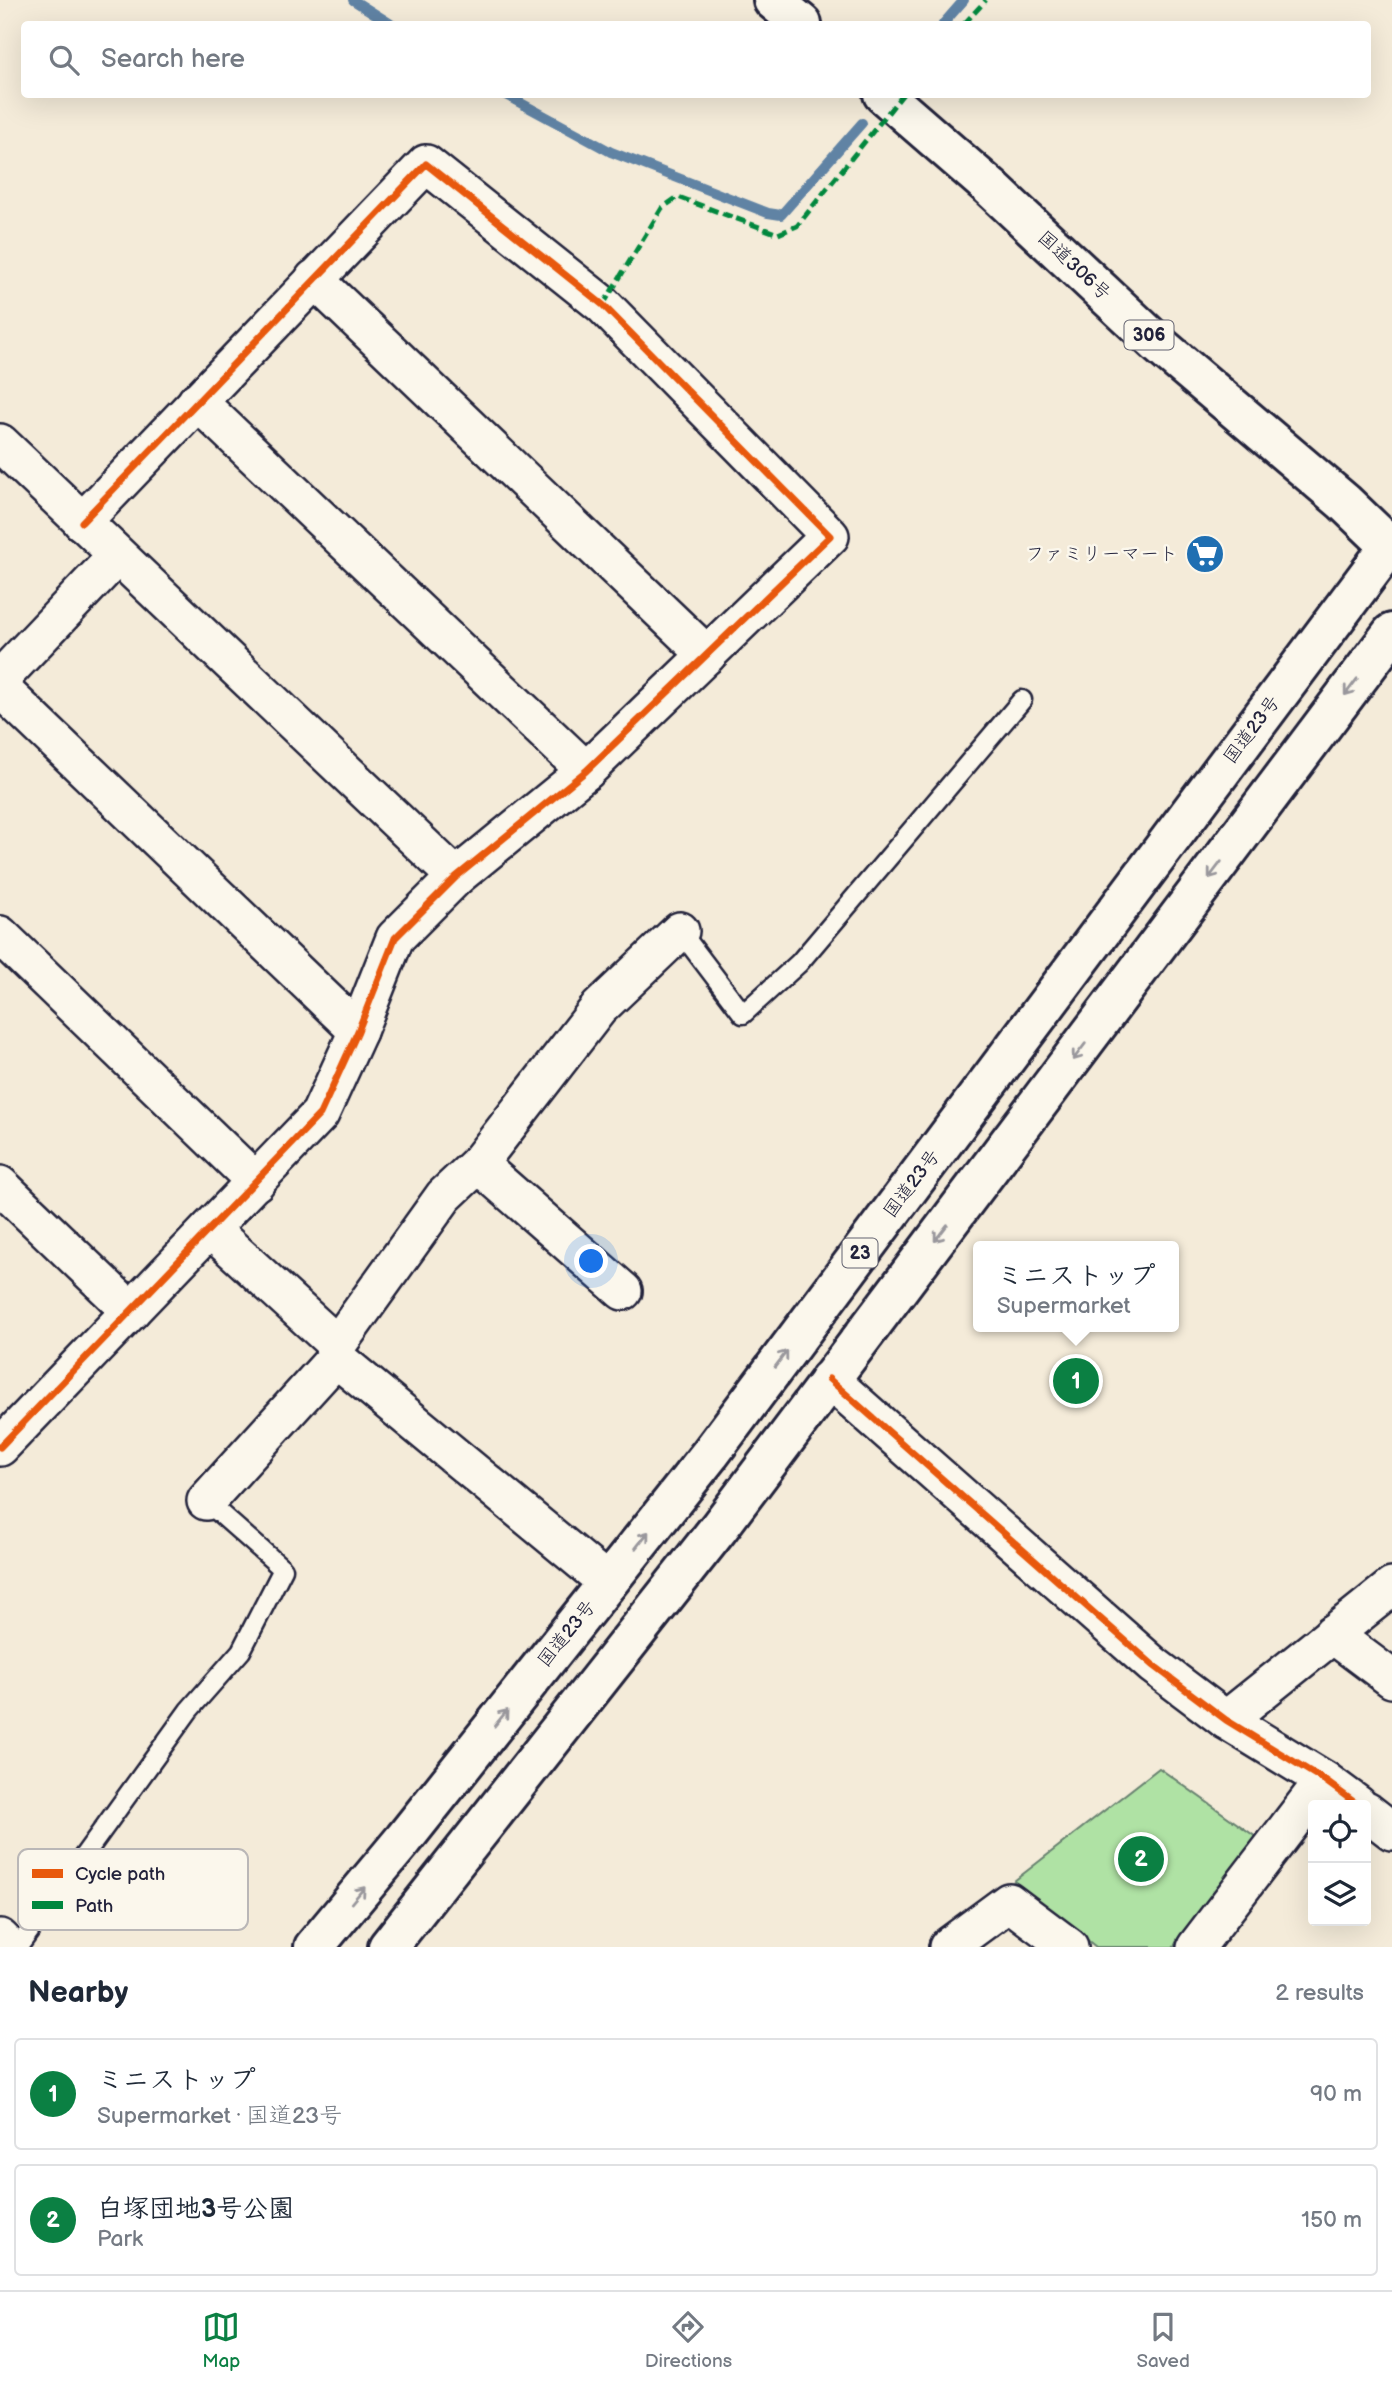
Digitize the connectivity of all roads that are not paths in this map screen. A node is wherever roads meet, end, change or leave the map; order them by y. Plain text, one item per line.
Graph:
1 (773, 0) edge
2 (798, 21) edge
3 (887, 98) edge
4 (314, 279) junction
5 (197, 401) junction
6 (0, 443) edge
7 (82, 522) junction
8 (1391, 545) edge
9 (117, 556) junction
10 (1392, 633) edge
11 (707, 655) junction
12 (0, 678) edge
13 (0, 688) edge
14 (1021, 700) dead end
15 (586, 771) junction
16 (456, 877) junction
17 (680, 931) joint
18 (0, 935) edge
19 (358, 1031) junction
20 (478, 1164) junction
21 (256, 1182) junction
22 (0, 1185) edge
23 (209, 1229) junction
24 (623, 1291) dead end
25 (131, 1311) junction
26 (337, 1351) junction
27 (829, 1379) junction
28 (0, 1447) edge
29 (206, 1501) joint
30 (608, 1583) junction
31 (1392, 1587) edge
32 (1332, 1633) junction
33 (1392, 1679) edge
34 (1226, 1720) junction
35 (1324, 1780) junction
36 (1351, 1800) edge
37 (1371, 1815) edge
38 (1392, 1831) edge
39 (89, 1849) edge
40 (30, 1930) edge
41 (0, 1938) edge
42 (9, 1947) edge
43 (18, 1947) edge
44 (314, 1947) edge
45 (388, 1947) edge
46 (948, 1947) edge
47 (1069, 1947) edge
48 (1196, 1947) edge

1 - 2 highway
3 - 8 highway, 国道306号 / 306
4 - 5 street
4 - 11 street
4 - 11 street
5 - 7 street
5 - 15 street
6 - 7 street
7 - 9 street
30 -> 8 highway, 国道23号 / 23
9 - 12 street
9 - 16 street
10 -> 27 highway
11 - 15 street
13 - 19 street
14 - 17 lane
15 - 16 street
16 - 19 street
17 - 20 street
18 - 21 street
19 - 21 street
20 - 24 street
20 - 26 street
21 - 23 street
22 - 25 street
23 - 25 street
23 - 26 street
25 - 28 street
26 - 29 street
26 - 30 street
27 - 34 street
27 - 45 highway
29 - 39 lane
44 -> 30 highway, 国道23号 / 23
31 - 32 street
32 - 33 street
32 - 34 street
34 - 35 street
35 - 36 street
35 - 48 street
37 - 38 street
40 - 43 lane
41 - 42 street
46 - 47 street

